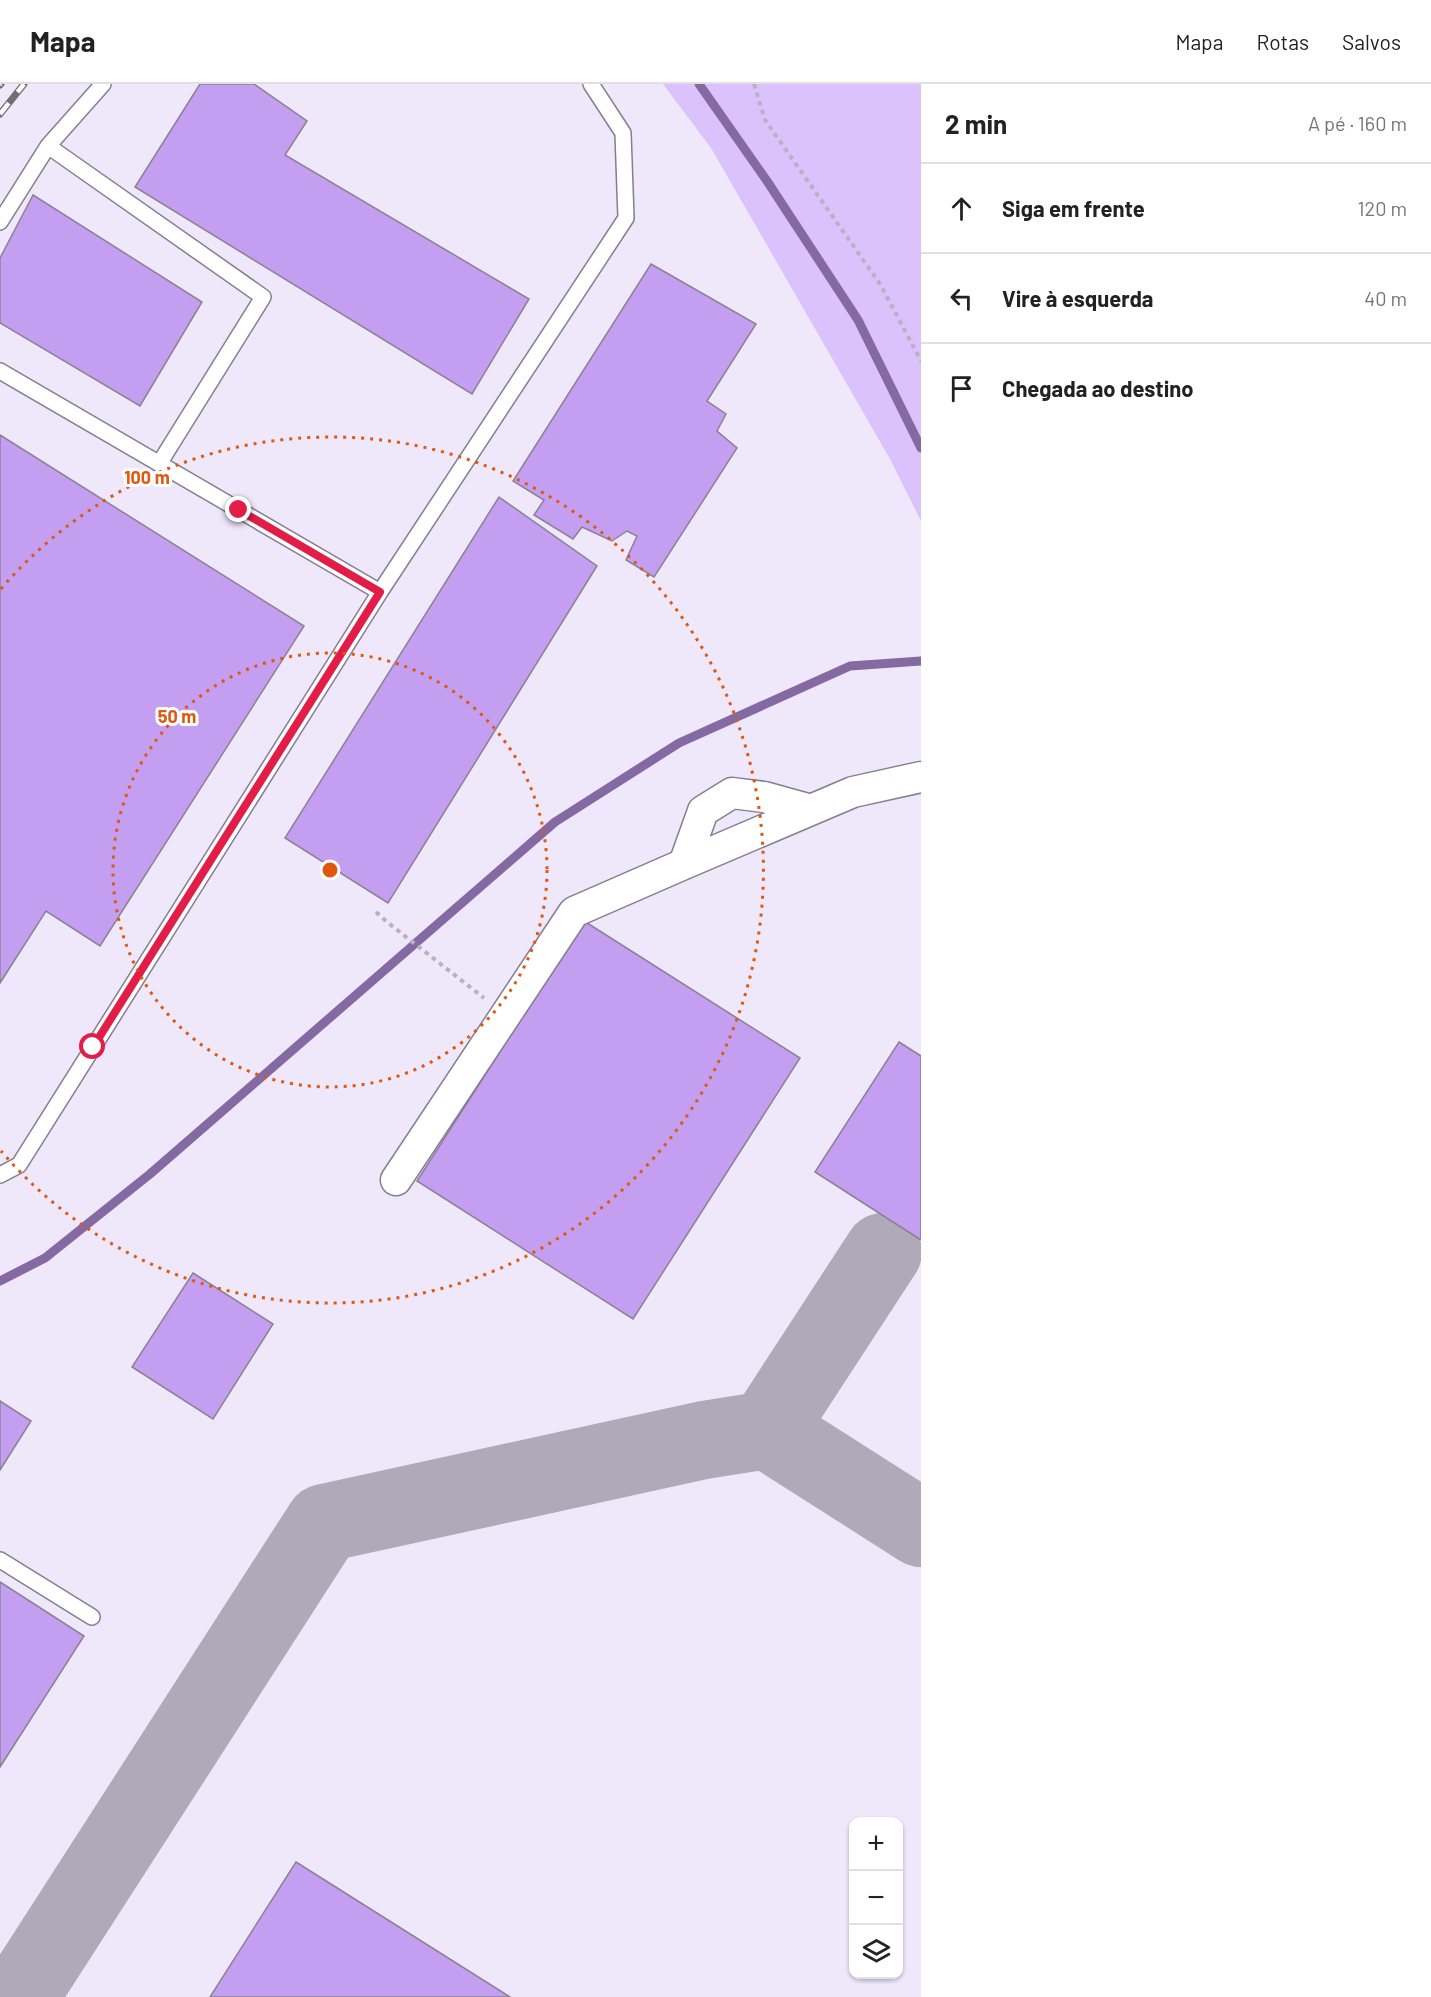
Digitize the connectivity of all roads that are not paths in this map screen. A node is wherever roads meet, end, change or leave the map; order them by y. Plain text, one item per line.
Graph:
1 (103, 84) edge
2 (591, 84) edge
3 (48, 146) junction
4 (0, 222) edge
5 (0, 371) edge
6 (159, 464) junction
7 (380, 592) junction
8 (921, 777) edge
9 (811, 810) junction
10 (684, 864) junction
11 (0, 1175) edge
12 (396, 1180) dead end
13 (0, 1560) edge
14 (92, 1617) dead end

1 - 3 lane
2 - 7 lane
3 - 4 lane
3 - 6 lane
5 - 6 lane
6 - 7 lane
7 - 11 lane
8 - 9 street
9 - 10 street
9 - 10 street
10 - 12 street
13 - 14 lane

